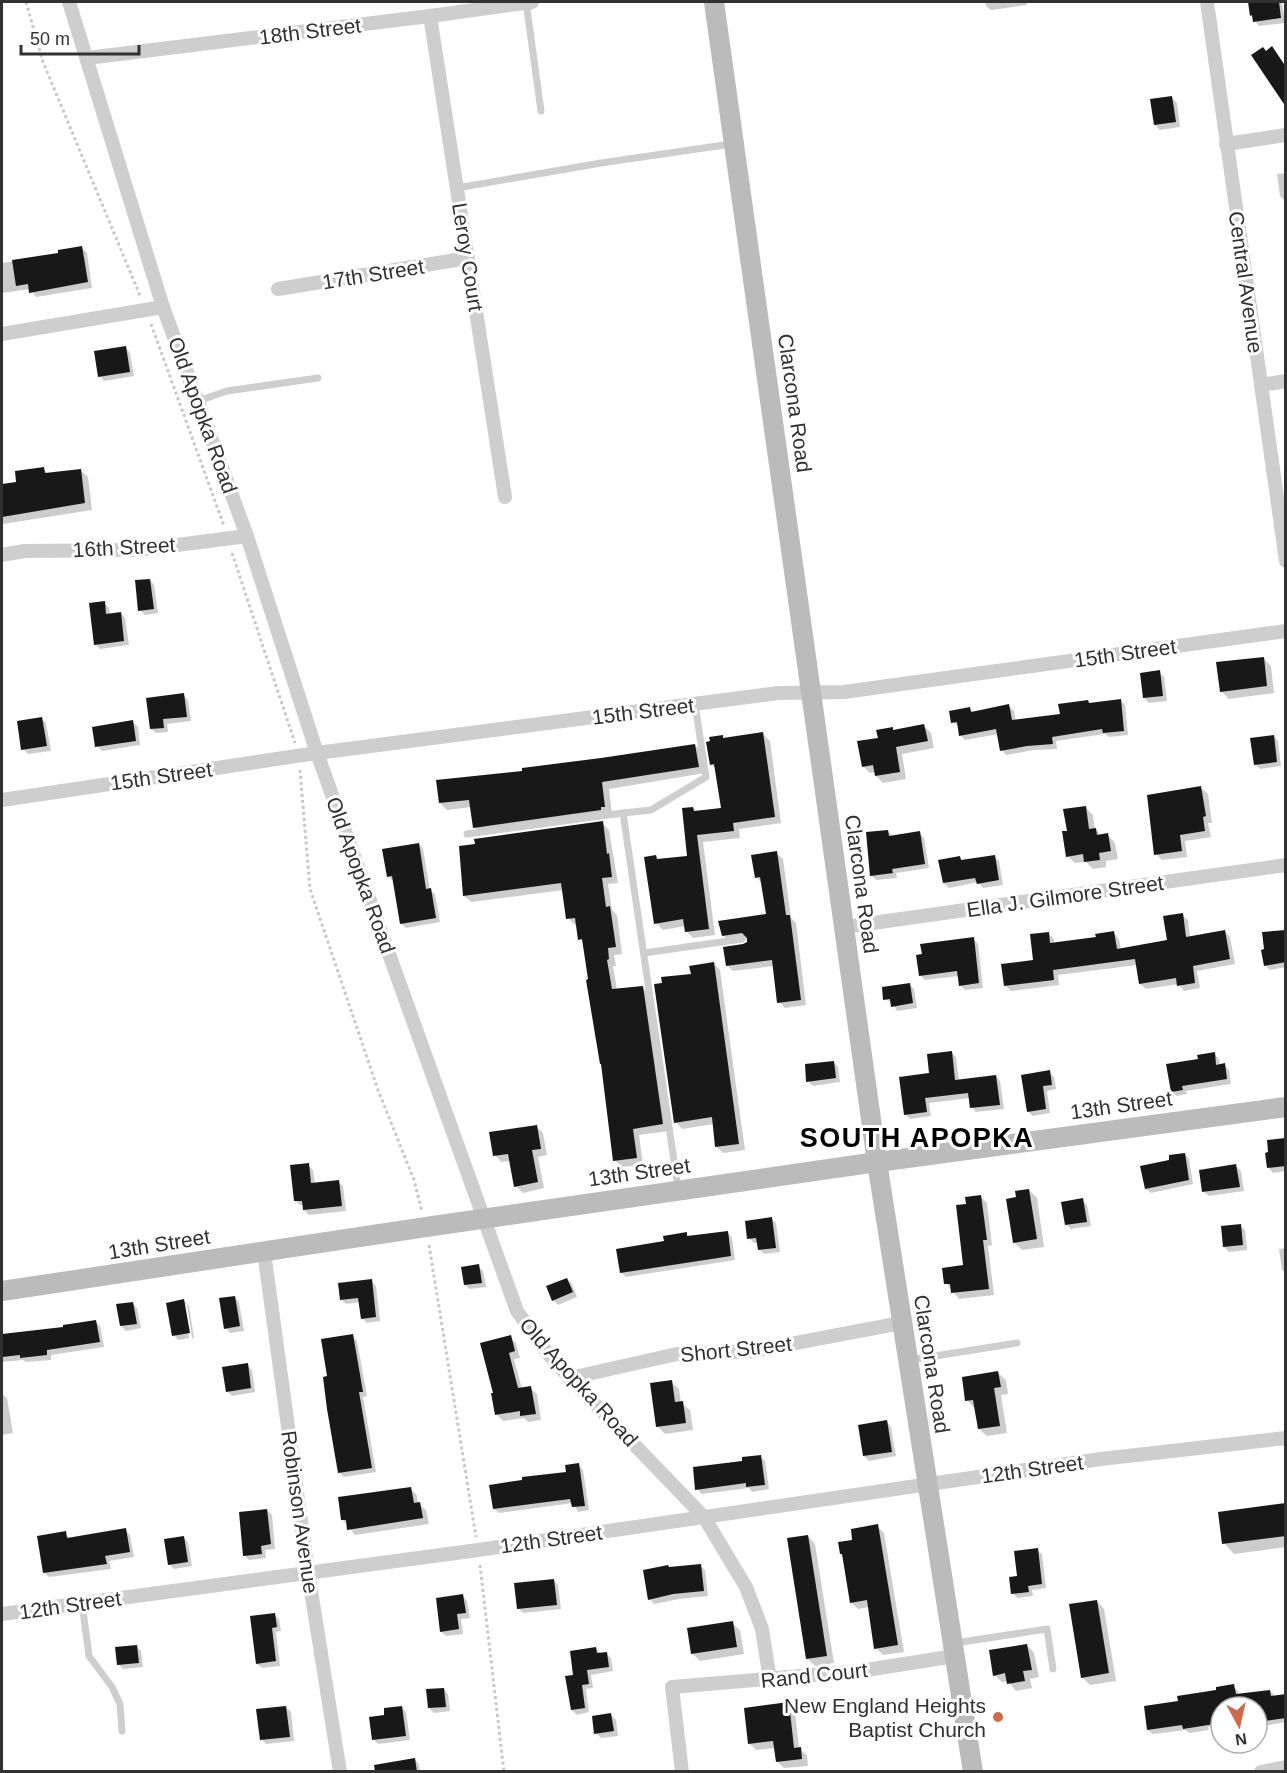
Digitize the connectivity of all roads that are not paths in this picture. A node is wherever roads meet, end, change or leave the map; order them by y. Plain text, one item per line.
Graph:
1 (69, 2) edge
2 (530, 2) edge
3 (714, 2) edge
4 (1207, 2) edge
5 (430, 16) junction
6 (87, 58) junction
7 (541, 111) dead end
8 (1286, 135) edge
9 (734, 143) junction
10 (1226, 144) junction
11 (457, 188) junction
12 (468, 258) junction
13 (278, 289) dead end
14 (164, 307) junction
15 (2, 334) edge
16 (318, 378) dead end
17 (1286, 381) edge
18 (1260, 385) junction
19 (198, 401) junction
20 (505, 497) dead end
21 (247, 536) junction
22 (2, 555) edge
23 (1286, 561) edge
24 (1286, 631) edge
25 (812, 693) junction
26 (695, 704) junction
27 (317, 753) junction
28 (2, 800) edge
29 (623, 813) junction
30 (467, 834) dead end
31 (1286, 865) edge
32 (844, 927) junction
33 (742, 939) dead end
34 (644, 953) junction
35 (1286, 1107) edge
36 (877, 1162) junction
37 (678, 1190) junction
38 (484, 1219) junction
39 (264, 1252) junction
40 (2, 1291) edge
41 (901, 1323) junction
42 (1017, 1344) dead end
43 (907, 1360) junction
44 (570, 1378) junction
45 (1286, 1438) edge
46 (927, 1485) junction
47 (704, 1517) junction
48 (308, 1572) junction
49 (82, 1603) junction
50 (2, 1614) edge
51 (954, 1650) junction
52 (1053, 1669) dead end
53 (770, 1680) junction
54 (122, 1731) dead end
55 (1286, 1767) edge
56 (340, 1772) edge
57 (682, 1772) edge
58 (973, 1772) edge
59 (1261, 1772) edge

1 - 6 street, Old Apopka Road
2 - 5 street, 18th Street
2 - 7 lane
3 - 9 main road, Clarcona Road
4 - 10 street, Central Avenue
5 - 6 street, 18th Street
5 - 11 street, Leroy Court
6 - 14 street, Old Apopka Road
8 - 10 street
9 - 11 lane
9 - 25 main road, Clarcona Road
10 - 18 street, Central Avenue
11 - 12 street, Leroy Court
12 - 13 street, 17th Street
12 - 20 street, Leroy Court
14 - 15 street
14 - 19 street, Old Apopka Road
16 - 19 lane
17 - 18 street
18 - 23 street, Central Avenue
19 - 21 street, Old Apopka Road
21 - 22 street, 16th Street
21 - 27 street, Old Apopka Road
24 - 25 street, 15th Street
25 - 26 street, 15th Street
25 - 32 main road, Clarcona Road
26 - 27 street, 15th Street
26 - 29 lane
27 - 28 street, 15th Street
27 - 38 street, Old Apopka Road
29 - 30 lane
29 - 34 lane
31 - 32 street, Ella J. Gilmore Street
32 - 36 main road, Clarcona Road
33 - 34 lane
34 - 37 lane
35 - 36 main road, 13th Street
36 - 37 main road, 13th Street
36 - 41 main road, Clarcona Road
37 - 38 main road, 13th Street
38 - 39 main road, 13th Street
38 - 44 street, Old Apopka Road
39 - 40 main road, 13th Street
39 - 48 street, Robinson Avenue
41 - 43 main road, Clarcona Road
41 - 44 street, Short Street
42 - 43 lane
43 - 46 main road, Clarcona Road
44 - 47 street, Old Apopka Road
45 - 46 street, 12th Street
46 - 47 street, 12th Street
46 - 51 main road, Clarcona Road
47 - 48 street, 12th Street
47 - 53 street, Old Apopka Road
48 - 49 street, 12th Street
48 - 56 street, Robinson Avenue
49 - 50 street, 12th Street
49 - 54 lane
51 - 52 lane
51 - 53 street, Rand Court
51 - 58 main road, Clarcona Road
53 - 57 street, Rand Court
55 - 59 street

